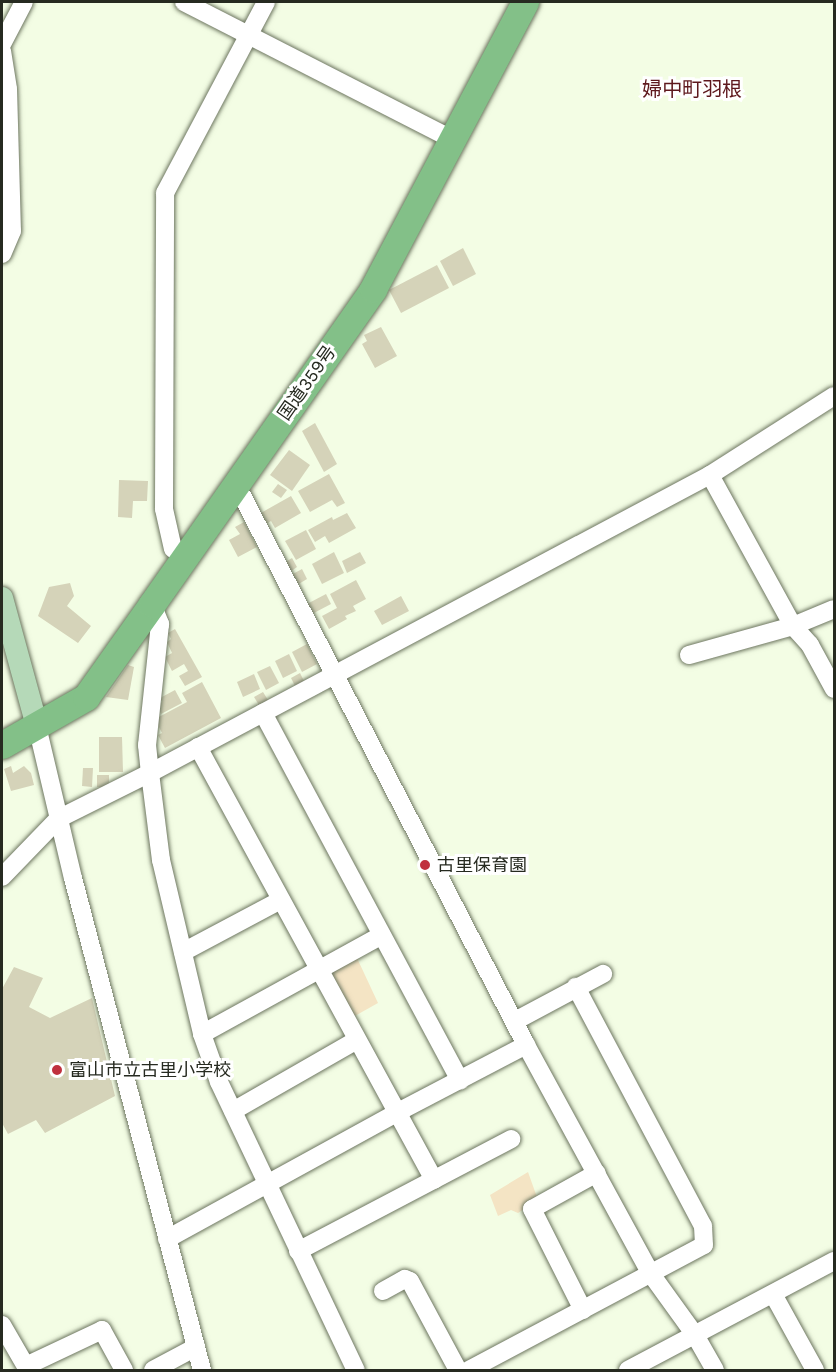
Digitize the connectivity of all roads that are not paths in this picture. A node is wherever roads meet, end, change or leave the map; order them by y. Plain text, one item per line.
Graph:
1 (24, 2) edge
2 (184, 2) edge
3 (266, 2) edge
4 (508, 2) edge
5 (525, 2) edge
6 (249, 34) junction
7 (2, 44) edge
8 (2, 51) edge
9 (442, 134) junction
10 (2, 254) edge
11 (834, 396) edge
12 (710, 475) junction
13 (236, 484) junction
14 (173, 549) junction
15 (2, 597) edge
16 (152, 604) junction
17 (834, 609) edge
18 (793, 626) junction
19 (689, 655) dead end
20 (335, 675) junction
21 (834, 689) edge
22 (263, 713) junction
23 (37, 726) junction
24 (2, 746) edge
25 (198, 747) junction
26 (150, 773) junction
27 (58, 819) junction
28 (2, 877) edge
29 (281, 900) junction
30 (382, 935) junction
31 (183, 952) junction
32 (319, 970) junction
33 (603, 974) dead end
34 (576, 987) junction
35 (515, 1021) junction
36 (202, 1034) junction
37 (357, 1040) junction
38 (526, 1045) junction
39 (459, 1080) junction
40 (233, 1111) junction
41 (396, 1113) junction
42 (511, 1139) dead end
43 (597, 1173) junction
44 (434, 1180) junction
45 (267, 1183) junction
46 (167, 1239) junction
47 (298, 1251) junction
48 (834, 1261) edge
49 (651, 1274) junction
50 (383, 1292) dead end
51 (773, 1294) junction
52 (583, 1310) junction
53 (2, 1325) edge
54 (695, 1335) junction
55 (196, 1347) junction
56 (27, 1368) edge
57 (124, 1371) edge
58 (153, 1371) edge
59 (202, 1371) edge
60 (356, 1371) edge
61 (458, 1371) edge
62 (469, 1371) edge
63 (628, 1371) edge
64 (716, 1371) edge
65 (815, 1371) edge

1 - 7 street
2 - 6 street
3 - 6 street
4 - 9 highway, 国道359号
5 - 13 highway, 国道359号
6 - 9 street
6 - 14 street
8 - 10 street
9 - 14 highway, 国道359号
11 - 12 street
12 - 18 street
12 - 20 street
13 - 16 highway, 国道359号
13 - 20 street
14 - 23 highway, 国道359号
15 - 23 main road
16 - 23 highway, 国道359号
16 - 26 street
17 - 18 street
18 - 19 street
18 - 21 street
20 - 22 street
20 - 35 street
22 - 25 street
22 - 30 street
23 - 24 highway, 国道359号
23 - 27 street
25 - 26 street
25 - 29 street
26 - 27 street
26 - 31 street
27 - 28 street
27 - 46 street
29 - 31 street
29 - 32 street
30 - 32 street
30 - 39 street
31 - 36 street
32 - 36 street
32 - 37 street
33 - 34 street
34 - 35 street
34 - 49 street
35 - 38 street
36 - 40 street
37 - 40 street
37 - 41 street
38 - 39 street
38 - 43 street
39 - 41 street
40 - 45 street
41 - 44 street
41 - 45 street
42 - 44 street
43 - 49 street
43 - 52 street
44 - 47 street
45 - 46 street
45 - 47 street
46 - 55 street
47 - 60 street
48 - 51 street
49 - 52 street
49 - 54 street
50 - 61 street
51 - 54 street
51 - 65 street
52 - 62 street
53 - 56 street
54 - 63 street
54 - 64 street
55 - 58 street
55 - 59 street
56 - 57 street

